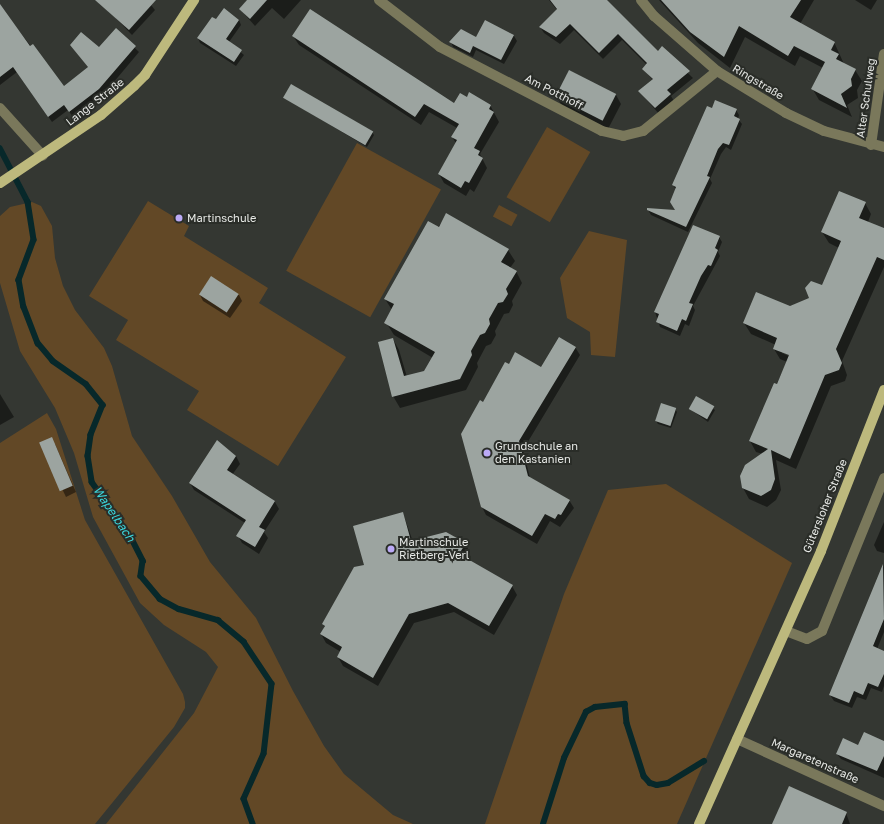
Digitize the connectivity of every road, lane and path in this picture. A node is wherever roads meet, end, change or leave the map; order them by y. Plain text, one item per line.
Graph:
1 (194, 0) edge
2 (379, 0) edge
3 (641, 0) edge
4 (884, 54) edge
5 (718, 72) junction
6 (0, 108) edge
7 (871, 145) junction
8 (884, 147) edge
9 (43, 156) junction
10 (0, 183) edge
11 (884, 390) edge
12 (884, 478) edge
13 (786, 630) junction
14 (737, 739) junction
15 (884, 806) edge
16 (699, 824) edge

1 - 9 main road, Lange Straße
2 - 5 street, Am Potthoff
3 - 5 street, Ringstraße
4 - 7 street, Alter Schulweg
5 - 7 street, Ringstraße
6 - 9 street
7 - 8 street, Ringstraße
9 - 10 main road, Lange Straße
11 - 13 main road, Gütersloher Straße
12 - 13 street
13 - 14 main road, Gütersloher Straße
14 - 15 street, Margaretenstraße
14 - 16 main road, Gütersloher Straße

